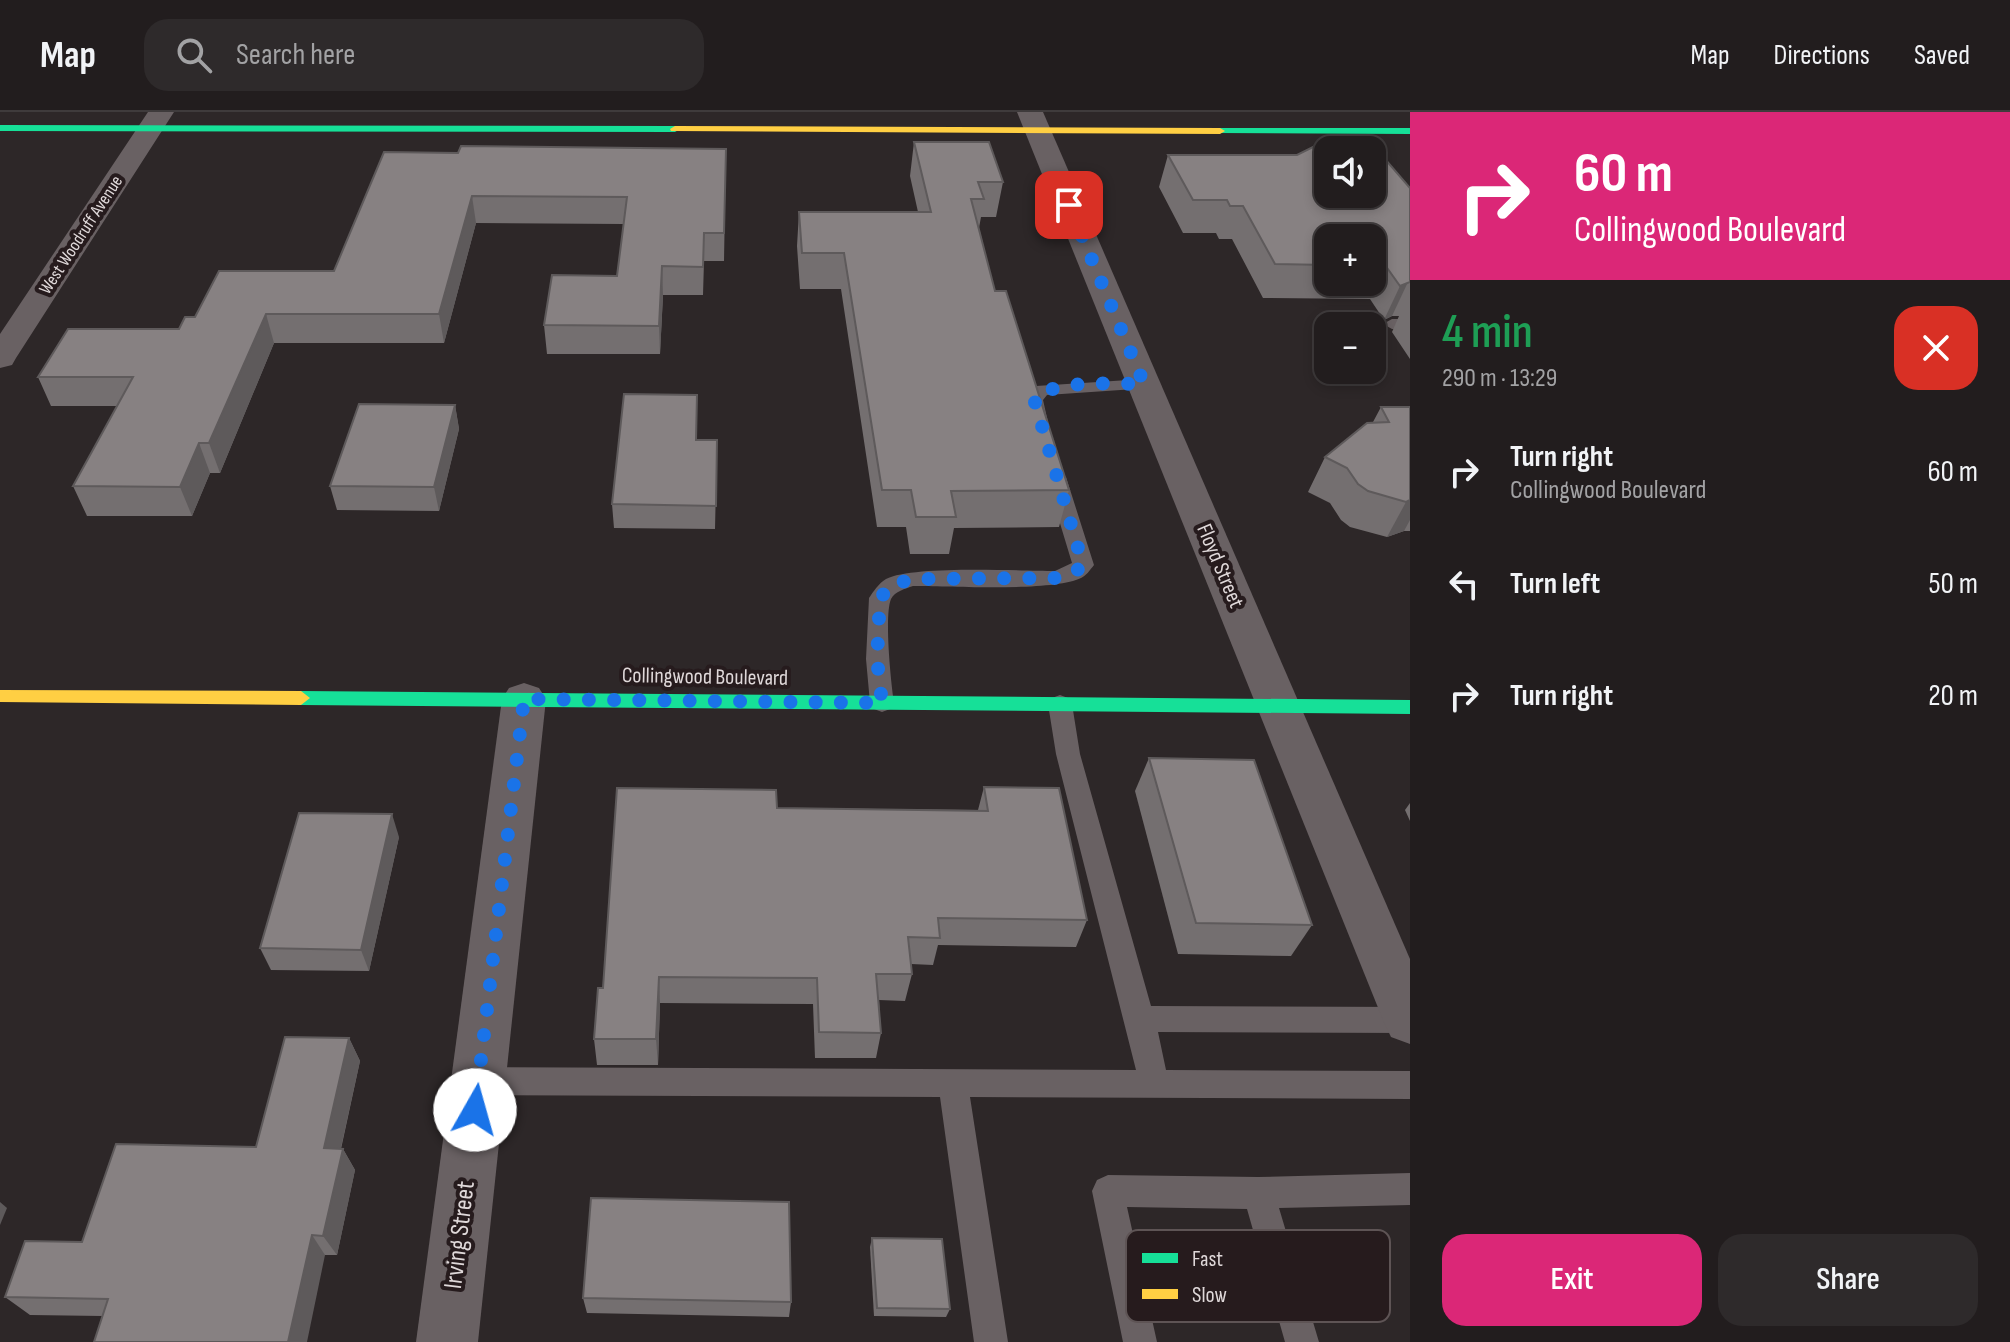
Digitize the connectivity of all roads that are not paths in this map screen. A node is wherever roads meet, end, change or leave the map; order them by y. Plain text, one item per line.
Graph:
1 (155, 120) edge
2 (1034, 121) edge
3 (0, 128) edge
4 (1410, 131) edge
5 (0, 358) edge
6 (1144, 384) junction
7 (0, 696) edge
8 (524, 699) junction
9 (882, 703) junction
10 (1060, 704) junction
11 (1279, 706) junction
12 (1410, 707) edge
13 (1140, 1019) junction
14 (1410, 1020) edge
15 (478, 1081) junction
16 (953, 1083) junction
17 (1154, 1083) junction
18 (1410, 1085) edge
19 (1410, 1189) edge
20 (1258, 1193) junction
21 (1269, 1230) edge
22 (1126, 1276) edge
23 (1136, 1322) edge
24 (1296, 1322) edge
25 (447, 1342) edge
26 (991, 1342) edge
27 (1140, 1342) edge
28 (1302, 1342) edge

1 - 2 street
1 - 3 street
1 - 5 street, West Woodruff Avenue
2 - 4 street
2 - 6 street, Floyd Street
6 - 9 lane
6 - 11 street, Floyd Street
7 - 8 street, Collingwood Boulevard
8 - 9 street, Collingwood Boulevard
8 - 15 street, Irving Street
9 - 10 street, Collingwood Boulevard
10 - 11 street, Collingwood Boulevard
10 - 13 lane
11 - 12 street, Collingwood Boulevard
11 - 14 street, Floyd Street
13 - 14 lane
13 - 17 lane
15 - 16 lane
15 - 25 street, Irving Street
16 - 17 lane
16 - 26 lane
17 - 18 lane
19 - 20 lane
20 - 21 lane
20 - 22 lane
23 - 27 lane
24 - 28 lane

